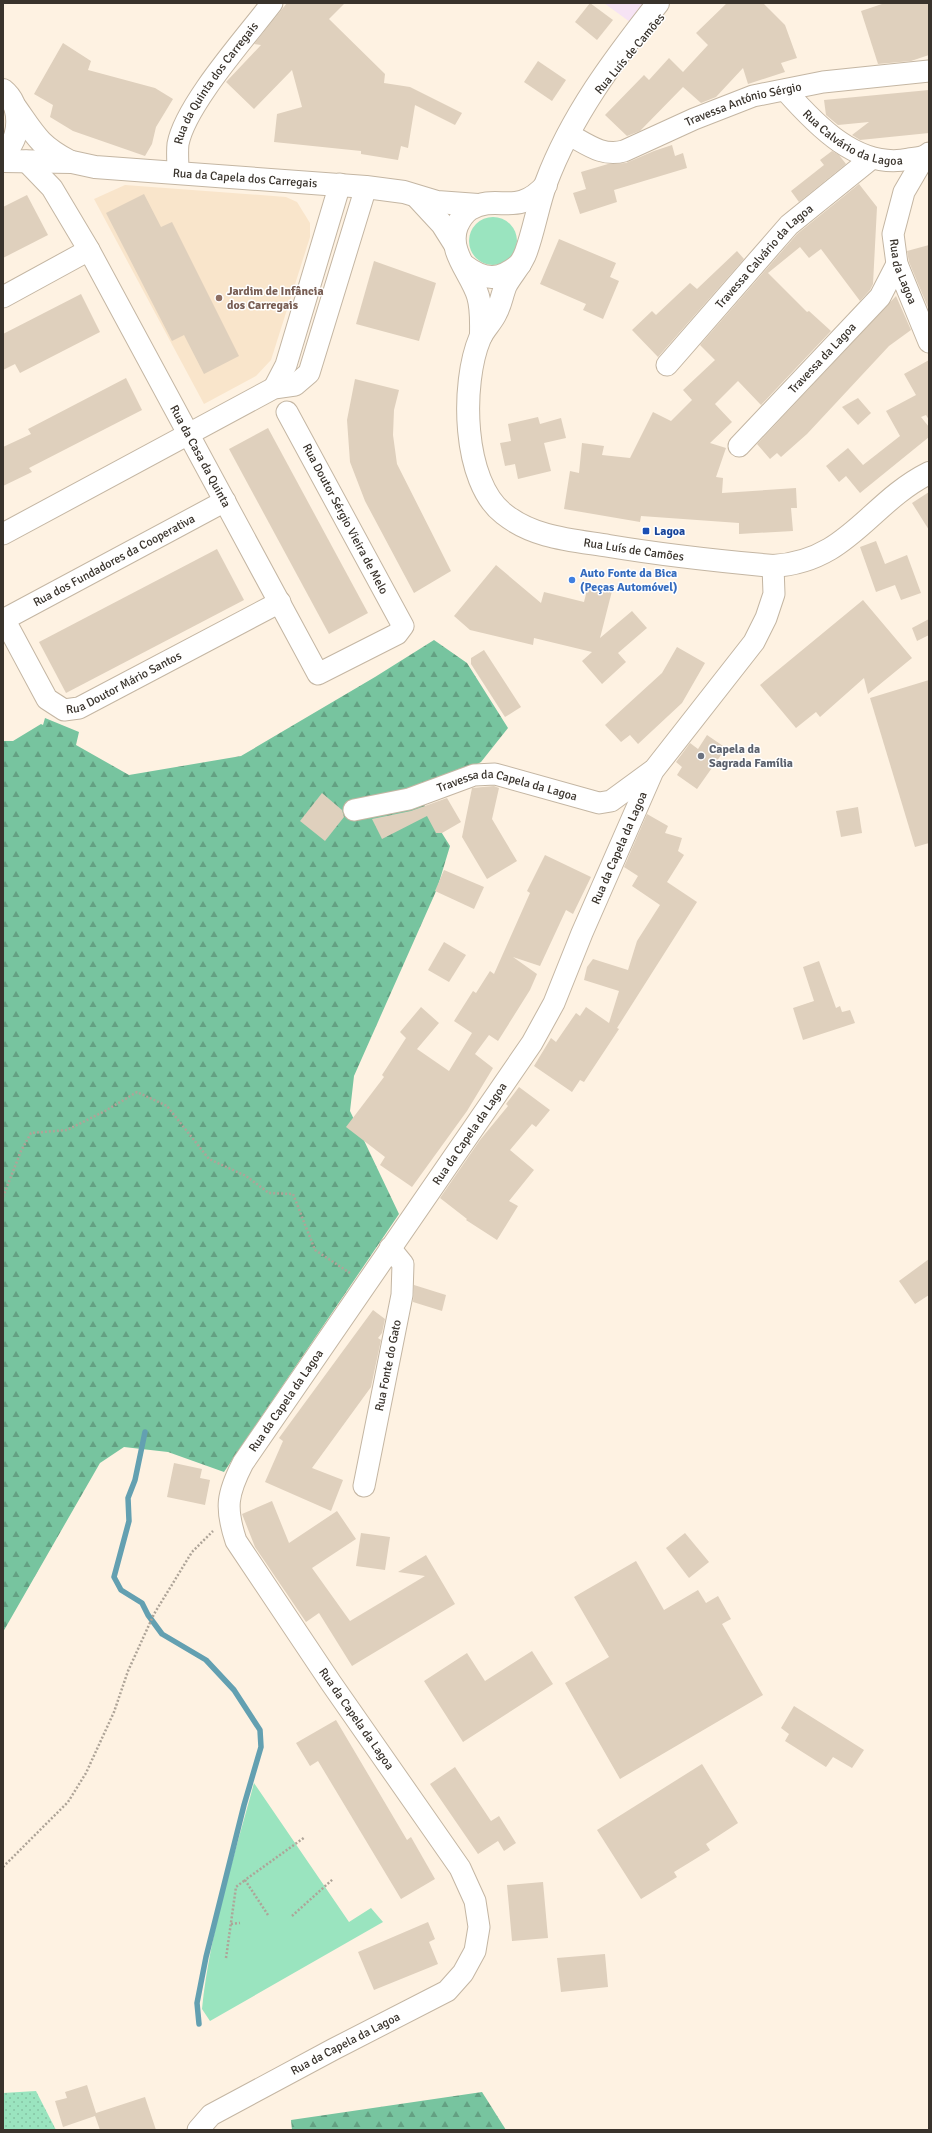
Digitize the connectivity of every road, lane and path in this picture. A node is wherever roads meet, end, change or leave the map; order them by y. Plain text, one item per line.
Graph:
1 (272, 3) edge
2 (658, 3) edge
3 (673, 3) edge
4 (929, 71) edge
5 (3, 90) edge
6 (785, 90) junction
7 (586, 105) junction
8 (16, 108) junction
9 (568, 134) junction
10 (3, 154) edge
11 (927, 154) edge
12 (872, 158) junction
13 (26, 160) junction
14 (3, 161) edge
15 (72, 162) junction
16 (178, 171) junction
17 (340, 184) junction
18 (546, 185) junction
19 (366, 187) junction
20 (417, 197) junction
21 (502, 204) junction
22 (478, 205) junction
23 (529, 242) junction
24 (454, 243) junction
25 (89, 250) junction
26 (520, 264) junction
27 (897, 264) junction
28 (465, 266) junction
29 (3, 297) edge
30 (295, 333) junction
31 (481, 336) junction
32 (319, 341) junction
33 (929, 342) edge
34 (667, 365) dead end
35 (274, 388) junction
36 (287, 412) dead end
37 (190, 434) junction
38 (739, 446) dead end
39 (929, 473) edge
40 (225, 501) junction
41 (3, 534) edge
42 (773, 566) junction
43 (280, 602) junction
44 (4, 620) edge
45 (403, 626) joint
46 (653, 771) junction
47 (354, 810) dead end
48 (3, 1197) edge
49 (390, 1248) junction
50 (366, 1284) junction
51 (364, 1486) dead end
52 (229, 1520) junction
53 (305, 1837) dead end
54 (3, 1867) edge
55 (333, 1878) dead end
56 (245, 1880) junction
57 (268, 1915) dead end
58 (292, 1916) dead end
59 (240, 1923) dead end
60 (231, 1924) junction
61 (226, 1958) dead end
62 (198, 2130) edge

1 - 16 street, Rua da Quinta dos Carregais
2 - 7 main road, Rua Luís de Camões
3 - 7 main road, Rua Luís de Camões
4 - 6 street, Travessa António Sérgio
5 - 8 main road, Rua da Capela dos Carregais
6 - 9 street, Travessa António Sérgio
6 - 12 street, Rua Calvário da Lagoa
7 - 9 main road, Rua Luís de Camões
8 - 10 main road
8 - 15 main road, Rua da Capela dos Carregais
9 - 18 main road, Rua Luís de Camões
11 - 12 street, Rua Calvário da Lagoa
11 - 27 street, Rua da Lagoa
12 - 34 street, Travessa Calvário da Lagoa
13 - 14 main road, Rua da Capela dos Carregais
13 - 15 main road, Rua da Capela dos Carregais
13 - 25 street, Rua da Casa da Quinta
15 - 16 main road, Rua da Capela dos Carregais
16 - 17 main road, Rua da Capela dos Carregais
17 - 19 main road, Rua da Capela dos Carregais
17 - 30 street
18 - 21 main road
18 - 23 main road, Rua Luís de Camões
19 - 20 main road, Rua da Capela dos Carregais
19 - 32 street
20 - 22 main road, Rua da Capela dos Carregais
20 - 24 main road
21 - 22 main road
21 - 23 main road
22 - 24 main road
23 - 26 main road, Rua Luís de Camões
24 - 28 main road, Rua Luís de Camões
25 - 29 street
25 - 37 street, Rua da Casa da Quinta
26 - 28 main road
26 - 31 main road, Rua Luís de Camões
27 - 33 street, Rua da Lagoa
27 - 38 street, Travessa da Lagoa
28 - 31 main road, Rua Luís de Camões
30 - 32 street
30 - 35 street
31 - 42 main road, Rua Luís de Camões
32 - 35 street
35 - 37 street
36 - 45 street, Rua Doutor Sérgio Vieira de Melo
37 - 40 street, Rua da Casa da Quinta
37 - 41 street
39 - 42 main road, Rua Luís de Camões
40 - 43 street, Rua da Casa da Quinta
40 - 44 street, Rua dos Fundadores da Cooperativa
42 - 46 street, Rua da Capela da Lagoa
43 - 44 street, Rua Doutor Mário Santos
43 - 45 street, Rua da Casa da Quinta
46 - 47 street, Travessa da Capela da Lagoa
46 - 49 street, Rua da Capela da Lagoa
48 - 50 path
49 - 50 street, Rua da Capela da Lagoa
49 - 51 street, Rua Fonte do Gato
50 - 52 street, Rua da Capela da Lagoa
52 - 54 path
52 - 62 street, Rua da Capela da Lagoa
53 - 56 path
55 - 58 path
56 - 57 path
56 - 60 path
59 - 60 path
60 - 61 path

